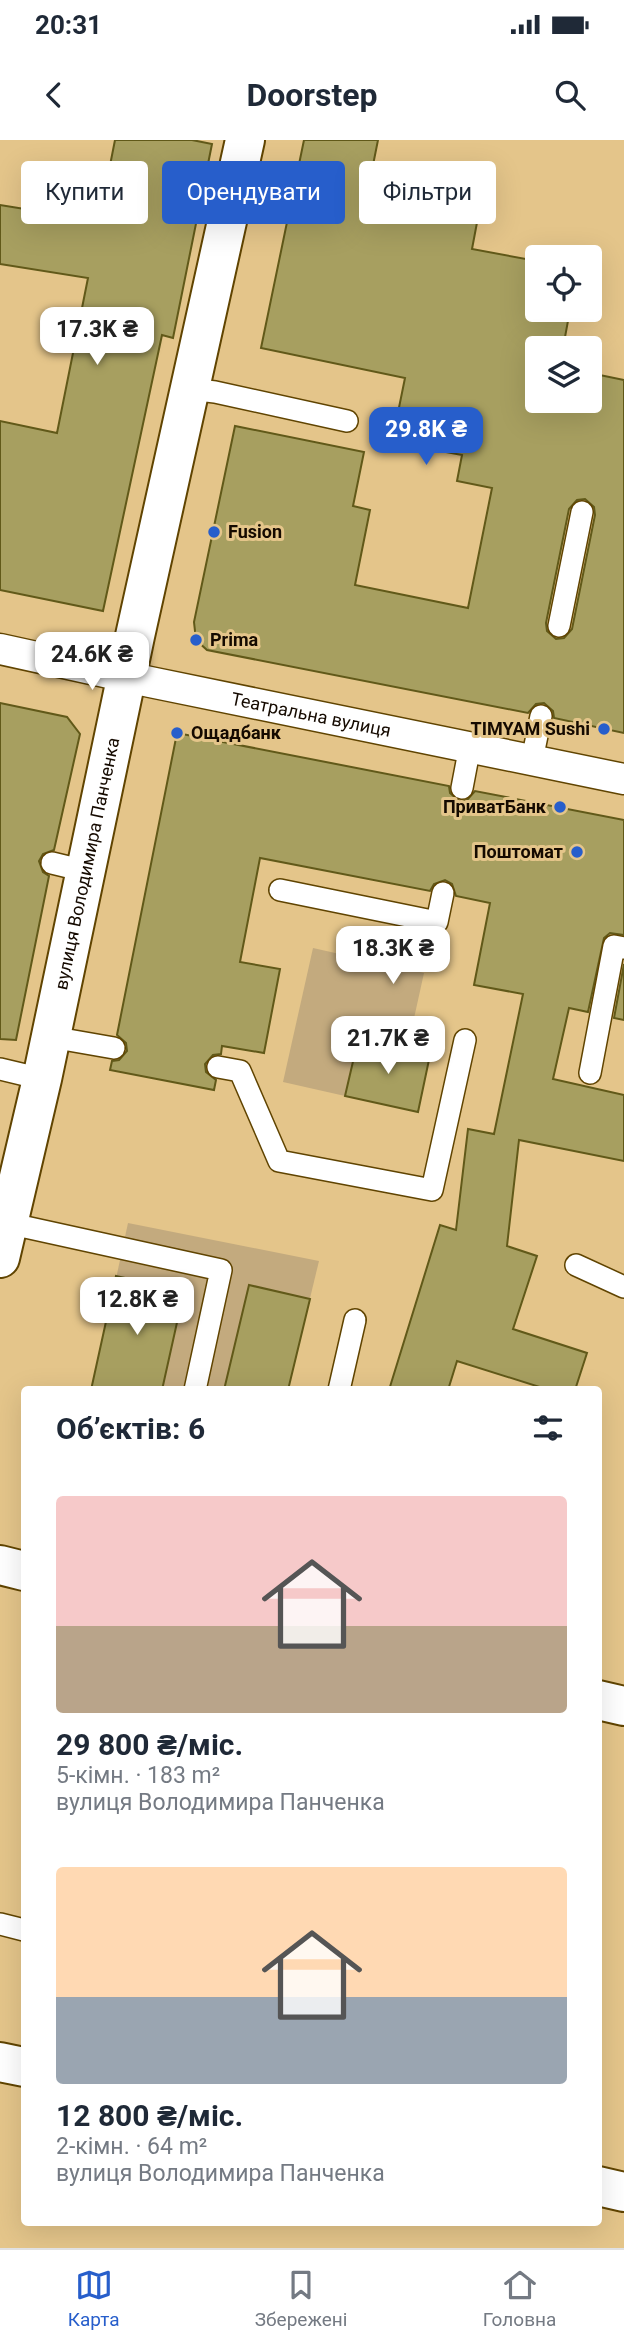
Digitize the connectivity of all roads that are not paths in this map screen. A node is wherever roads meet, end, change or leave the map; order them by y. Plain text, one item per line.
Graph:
1 (244, 140) edge
2 (190, 389) junction
3 (347, 421) dead end
4 (582, 512) dead end
5 (559, 626) dead end
6 (0, 649) edge
7 (126, 677) junction
8 (541, 716) dead end
9 (470, 746) junction
10 (533, 760) junction
11 (624, 779) edge
12 (462, 788) dead end
13 (280, 890) dead end
14 (443, 893) dead end
15 (624, 948) edge
16 (51, 1037) junction
17 (465, 1040) dead end
18 (114, 1048) dead end
19 (218, 1067) dead end
20 (0, 1069) edge
21 (590, 1073) dead end
22 (42, 1079) junction
23 (2, 1246) edge
24 (576, 1265) dead end
25 (624, 1287) edge
26 (355, 1321) dead end
27 (196, 1386) edge
28 (341, 1386) edge
29 (0, 1565) edge
30 (21, 1570) edge
31 (602, 1701) edge
32 (624, 1706) edge
33 (0, 1924) edge
34 (21, 1929) edge
35 (0, 2062) edge
36 (21, 2066) edge
37 (602, 2187) edge
38 (624, 2192) edge

1 - 2 street, вулиця Володимира Панченка
2 - 3 lane
2 - 7 street, вулиця Володимира Панченка
4 - 5 lane
6 - 7 street, Театральна вулиця
7 - 9 street, Театральна вулиця
7 - 16 street, вулиця Володимира Панченка
8 - 10 lane
9 - 10 street, Театральна вулиця
9 - 12 lane
10 - 11 street, Театральна вулиця
13 - 14 lane
15 - 21 lane
16 - 18 lane
16 - 22 street, вулиця Володимира Панченка
17 - 19 lane
20 - 22 lane
22 - 23 street, вулиця Володимира Панченка
23 - 27 lane
24 - 25 lane
26 - 28 lane
29 - 30 street
31 - 32 street
33 - 34 lane
35 - 36 street
37 - 38 street

